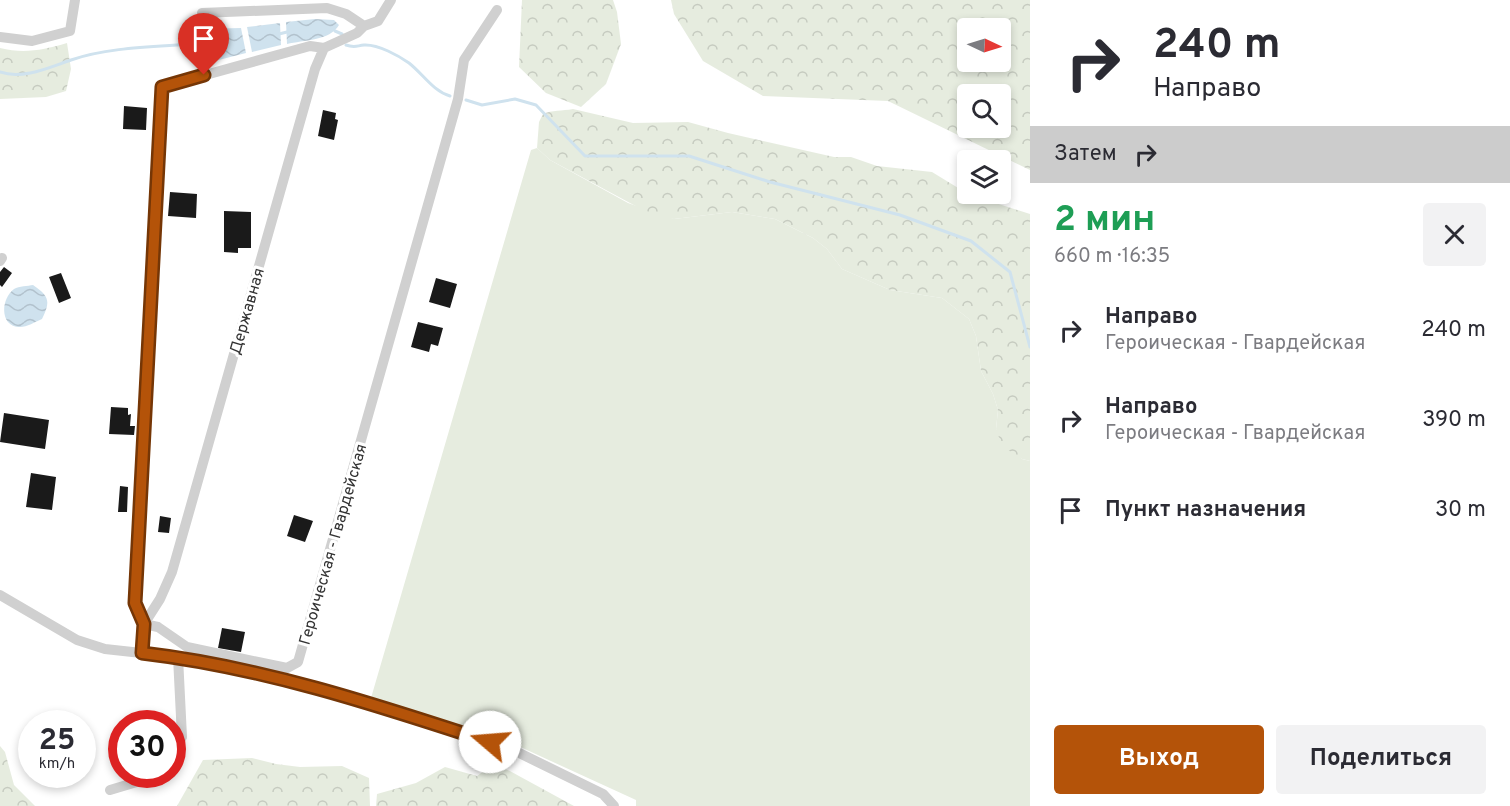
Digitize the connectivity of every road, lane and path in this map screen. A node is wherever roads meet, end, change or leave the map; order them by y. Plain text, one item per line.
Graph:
1 (75, 0) edge
2 (391, 0) edge
3 (497, 10) dead end
4 (202, 13) dead end
5 (364, 26) junction
6 (0, 37) edge
7 (324, 48) junction
8 (0, 595) edge
9 (144, 624) junction
10 (142, 653) junction
11 (178, 657) junction
12 (181, 710) edge
13 (117, 788) edge
14 (110, 790) dead end
15 (614, 806) edge

1 - 6 street
2 - 5 street
3 - 9 street, Героическая - Гвардейская
4 - 5 street
5 - 7 street
7 - 9 street, Державная
7 - 9 street
8 - 10 street
9 - 10 street, Державная
10 - 11 street
11 - 12 street
11 - 15 street
13 - 14 street

